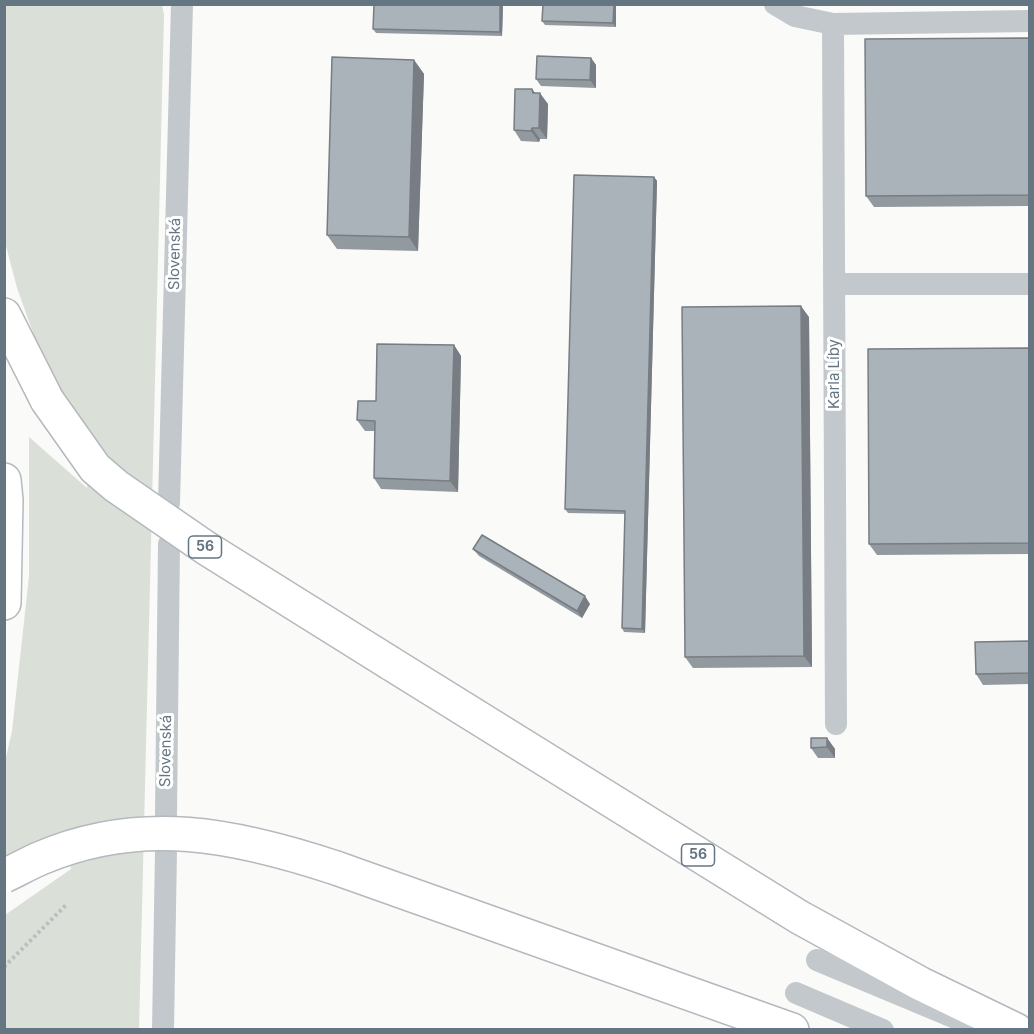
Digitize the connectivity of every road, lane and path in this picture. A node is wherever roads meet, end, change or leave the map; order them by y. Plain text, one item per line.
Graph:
1 (182, 4) edge
2 (775, 4) edge
3 (1029, 21) edge
4 (833, 24) junction
5 (834, 284) junction
6 (1029, 284) edge
7 (4, 315) edge
8 (4, 480) edge
9 (169, 503) dead end
10 (169, 544) dead end
11 (4, 603) edge
12 (836, 724) dead end
13 (166, 814) dead end
14 (166, 850) dead end
15 (4, 876) edge
16 (67, 904) dead end
17 (817, 960) dead end
18 (4, 967) edge
19 (796, 993) dead end
20 (163, 1029) edge
21 (792, 1029) edge
22 (884, 1029) edge
23 (984, 1029) edge
24 (1016, 1029) edge

1 - 9 street, Slovenská
2 - 4 street
3 - 4 street
4 - 5 street, Karla Líby
5 - 6 street
5 - 12 street, Karla Líby
7 - 24 highway, 56, bridge
8 - 11 highway
10 - 13 street, Slovenská
14 - 20 street
15 - 21 highway, bridge
16 - 18 path
17 - 23 street
19 - 22 street

